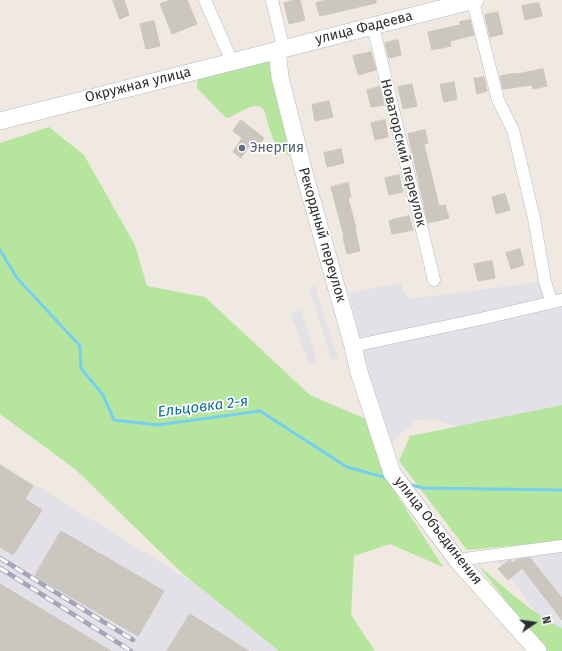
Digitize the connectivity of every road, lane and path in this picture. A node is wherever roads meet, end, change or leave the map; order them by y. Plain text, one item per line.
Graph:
1 (205, 0) edge
2 (272, 0) edge
3 (474, 0) edge
4 (373, 26) junction
5 (277, 50) junction
6 (234, 61) junction
7 (0, 121) edge
8 (434, 280) dead end
9 (557, 301) edge
10 (353, 346) junction
11 (359, 372) joint
12 (562, 546) edge
13 (457, 560) junction
14 (538, 651) edge

1 - 6 street
2 - 5 street
3 - 4 main road, улица Фадеева
3 - 9 street
4 - 5 main road, улица Фадеева
4 - 8 street, Новаторский переулок
5 - 6 main road, Окружная улица
5 - 10 main road, Рекордный переулок
6 - 7 main road, Окружная улица
9 - 10 street
10 - 11 main road, Рекордный переулок
11 - 13 main road, улица Объединения
12 - 13 street
13 - 14 main road, улица Объединения

